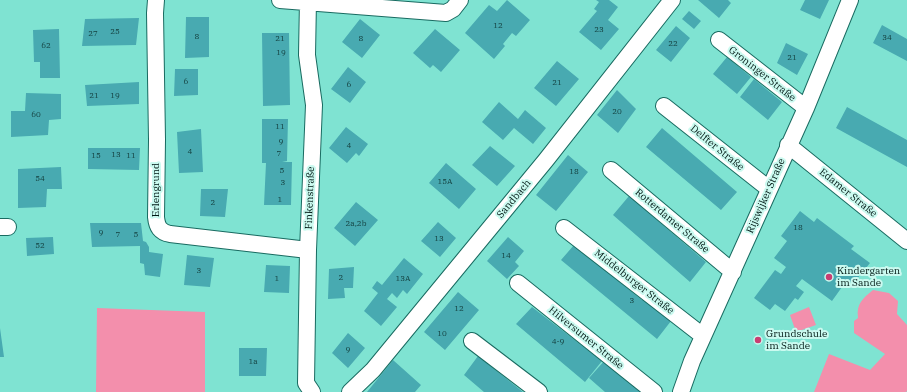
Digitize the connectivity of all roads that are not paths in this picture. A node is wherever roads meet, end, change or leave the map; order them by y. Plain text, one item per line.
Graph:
1 (156, 0) edge
2 (280, 0) edge
3 (460, 0) edge
4 (672, 0) edge
5 (850, 0) edge
6 (308, 1) edge
7 (719, 40) dead end
8 (664, 106) dead end
9 (806, 108) junction
10 (788, 146) junction
11 (611, 170) dead end
12 (769, 189) junction
13 (564, 228) dead end
14 (907, 241) edge
15 (308, 250) junction
16 (733, 272) junction
17 (518, 283) dead end
18 (703, 336) junction
19 (472, 341) dead end
20 (312, 392) edge
21 (350, 392) edge
22 (539, 392) edge
23 (654, 392) edge
24 (681, 392) edge

1 - 15 street, Erlengrund
2 - 6 street
3 - 6 street
4 - 21 street, Sandbach
5 - 9 street, Rijswijker Straße
6 - 15 street, Finkenstraße
7 - 9 street, Groninger Straße
8 - 12 street, Delfter Straße
9 - 10 street, Rijswijker Straße
10 - 12 street, Rijswijker Straße
10 - 14 street, Edamer Straße
11 - 16 street, Rotterdamer Straße
12 - 16 street, Rijswijker Straße
13 - 18 street, Middelburger Straße
15 - 20 street, Finkenstraße
16 - 18 street, Rijswijker Straße
17 - 23 street, Hilversumer Straße
18 - 24 street, Rijswijker Straße
19 - 22 street

